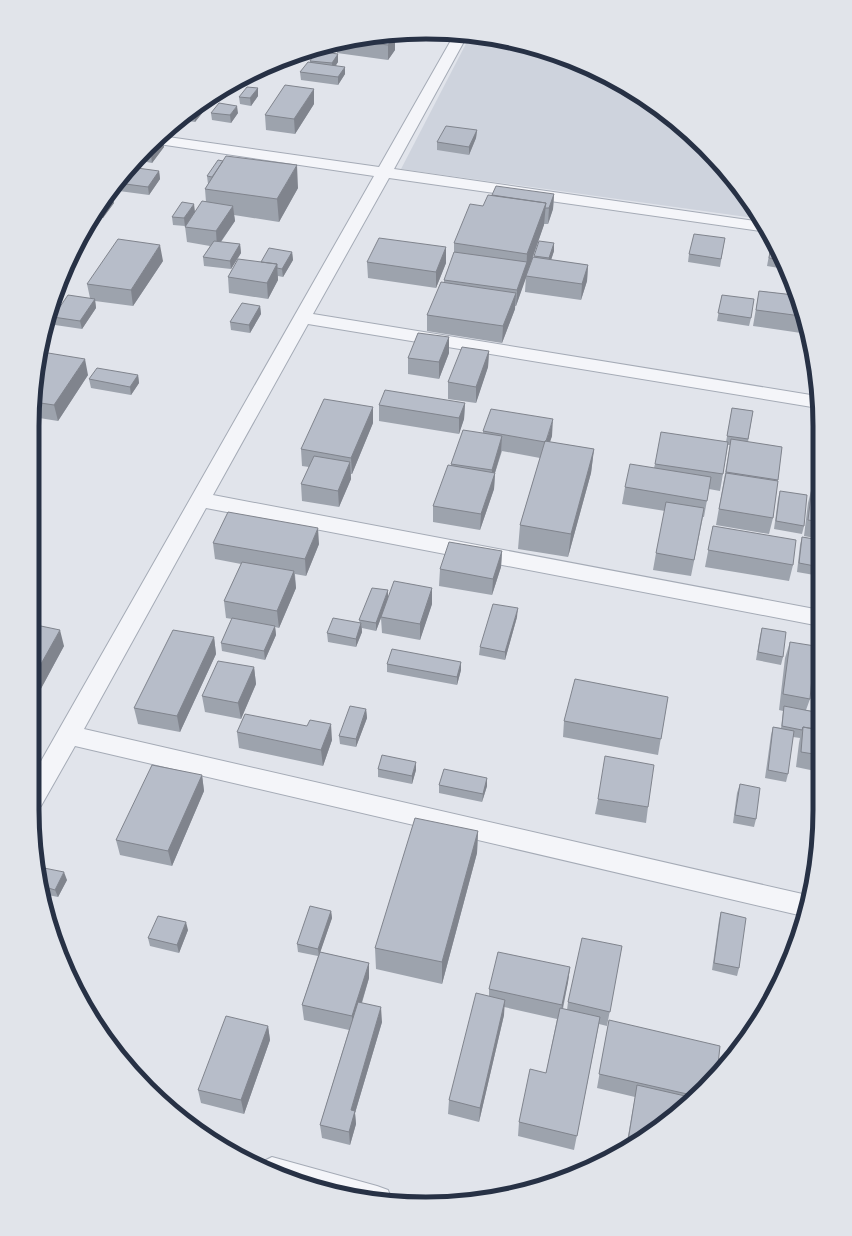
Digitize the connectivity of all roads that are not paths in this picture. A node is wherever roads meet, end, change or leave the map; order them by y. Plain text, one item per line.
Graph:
1 (458, 41) edge
2 (164, 141) edge
3 (383, 172) junction
4 (757, 227) edge
5 (302, 318) junction
6 (812, 401) edge
7 (201, 500) junction
8 (813, 617) edge
9 (69, 735) junction
10 (39, 787) edge
11 (801, 905) edge

1 - 3 street
2 - 3 street
3 - 4 street
3 - 5 street
5 - 6 street
5 - 7 street
7 - 8 street
7 - 9 street
9 - 10 street
9 - 11 street

